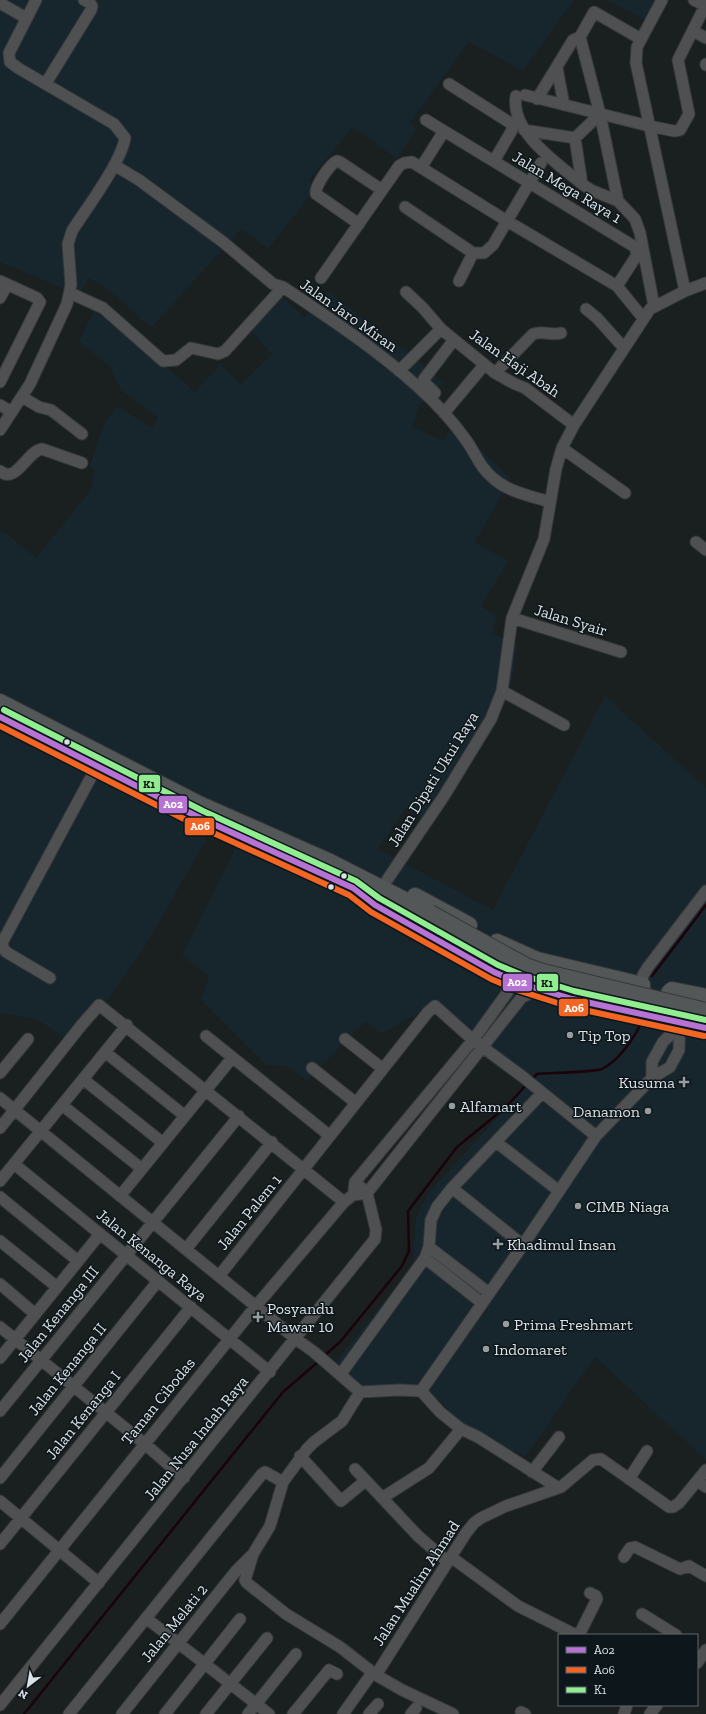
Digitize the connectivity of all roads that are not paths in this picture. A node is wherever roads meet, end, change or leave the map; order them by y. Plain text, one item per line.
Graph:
1 (36, 0) edge
2 (84, 0) edge
3 (662, 0) edge
4 (694, 0) edge
5 (0, 3) edge
6 (706, 5) edge
7 (26, 18) junction
8 (693, 31) junction
9 (580, 36) junction
10 (706, 38) edge
11 (641, 39) junction
12 (557, 68) junction
13 (46, 83) junction
14 (449, 84) dead end
15 (537, 99) junction
16 (564, 105) junction
17 (600, 114) junction
18 (426, 120) dead end
19 (649, 126) junction
20 (524, 130) junction
21 (444, 131) junction
22 (576, 138) junction
23 (494, 161) junction
24 (541, 163) dead end
25 (114, 165) junction
26 (422, 166) junction
27 (529, 183) junction
28 (582, 184) junction
29 (382, 190) junction
30 (618, 201) junction
31 (405, 207) dead end
32 (507, 221) junction
33 (360, 224) junction
34 (474, 253) junction
35 (321, 278) dead end
36 (459, 281) dead end
37 (4, 283) edge
38 (706, 283) edge
39 (617, 286) junction
40 (283, 287) junction
41 (684, 291) junction
42 (406, 292) dead end
43 (70, 293) junction
44 (0, 298) edge
45 (654, 306) junction
46 (586, 309) dead end
47 (643, 318) junction
48 (441, 329) junction
49 (561, 333) dead end
50 (450, 345) dead end
51 (624, 348) junction
52 (480, 370) dead end
53 (400, 371) junction
54 (495, 373) junction
55 (0, 382) edge
56 (22, 396) junction
57 (0, 405) edge
58 (447, 410) junction
59 (12, 412) junction
60 (574, 425) junction
61 (0, 430) edge
62 (82, 434) dead end
63 (562, 448) junction
64 (82, 463) dead end
65 (0, 471) edge
66 (625, 493) dead end
67 (550, 502) junction
68 (696, 542) dead end
69 (706, 550) edge
70 (512, 618) junction
71 (621, 652) dead end
72 (502, 691) junction
73 (0, 702) edge
74 (0, 717) edge
75 (564, 725) dead end
76 (97, 766) junction
77 (387, 880) junction
78 (356, 882) junction
79 (706, 891) edge
80 (421, 914) junction
81 (50, 978) dead end
82 (510, 980) junction
83 (538, 990) junction
84 (645, 992) junction
85 (706, 997) edge
86 (667, 1003) junction
87 (630, 1011) junction
88 (706, 1011) edge
89 (680, 1023) junction
90 (706, 1023) edge
91 (127, 1025) junction
92 (706, 1028) edge
93 (206, 1036) dead end
94 (28, 1039) dead end
95 (345, 1039) dead end
96 (473, 1040) junction
97 (483, 1047) junction
98 (105, 1052) junction
99 (232, 1058) junction
100 (312, 1068) dead end
101 (383, 1069) junction
102 (0, 1072) edge
103 (652, 1078) junction
104 (83, 1079) junction
105 (207, 1090) junction
106 (539, 1090) junction
107 (0, 1098) edge
108 (356, 1103) junction
109 (62, 1105) junction
110 (14, 1110) junction
111 (185, 1116) junction
112 (239, 1116) junction
113 (0, 1128) edge
114 (41, 1131) junction
115 (330, 1136) junction
116 (596, 1136) junction
117 (272, 1142) junction
118 (496, 1142) junction
119 (164, 1143) junction
120 (14, 1164) junction
121 (304, 1168) junction
122 (142, 1170) junction
123 (0, 1181) edge
124 (355, 1182) junction
125 (452, 1188) junction
126 (559, 1191) junction
127 (367, 1193) junction
128 (120, 1196) junction
129 (0, 1197) edge
130 (348, 1198) junction
131 (153, 1222) junction
132 (100, 1234) junction
133 (0, 1241) edge
134 (523, 1245) junction
135 (429, 1247) junction
136 (186, 1249) junction
137 (126, 1255) junction
138 (425, 1258) junction
139 (78, 1261) junction
140 (219, 1276) junction
141 (158, 1281) junction
142 (0, 1284) edge
143 (57, 1287) junction
144 (489, 1293) junction
145 (482, 1303) junction
146 (256, 1306) junction
147 (191, 1307) junction
148 (35, 1314) junction
149 (0, 1327) edge
150 (230, 1338) junction
151 (15, 1339) junction
152 (296, 1339) junction
153 (0, 1358) edge
154 (41, 1360) junction
155 (270, 1372) junction
156 (340, 1375) junction
157 (73, 1387) junction
158 (421, 1391) junction
159 (360, 1392) junction
160 (0, 1411) edge
161 (106, 1413) junction
162 (461, 1429) junction
163 (559, 1437) dead end
164 (144, 1444) junction
165 (647, 1450) dead end
166 (300, 1456) junction
167 (355, 1469) dead end
168 (706, 1470) edge
169 (532, 1472) junction
170 (0, 1478) edge
171 (184, 1478) junction
172 (629, 1479) junction
173 (365, 1481) junction
174 (283, 1482) junction
175 (702, 1484) edge
176 (558, 1488) junction
177 (382, 1498) junction
178 (0, 1501) edge
179 (21, 1518) junction
180 (0, 1544) edge
181 (60, 1550) junction
182 (253, 1554) junction
183 (624, 1557) dead end
184 (449, 1559) junction
185 (706, 1576) edge
186 (99, 1582) junction
187 (590, 1593) dead end
188 (642, 1614) dead end
189 (146, 1618) junction
190 (240, 1619) dead end
191 (0, 1624) edge
192 (574, 1634) edge
193 (580, 1634) edge
194 (674, 1634) edge
195 (267, 1638) dead end
196 (179, 1644) junction
197 (296, 1654) dead end
198 (205, 1665) junction
199 (337, 1674) dead end
200 (374, 1674) junction
201 (230, 1685) junction
202 (256, 1704) junction
203 (378, 1704) dead end
204 (0, 1705) edge
205 (656, 1706) edge
206 (69, 1714) edge
207 (122, 1714) edge
208 (165, 1714) edge
209 (206, 1714) edge
210 (248, 1714) edge
211 (269, 1714) edge
212 (293, 1714) edge
213 (343, 1714) edge
214 (369, 1714) edge
215 (453, 1714) edge
216 (650, 1714) edge

1 - 7 street
2 - 13 street
3 - 11 street
4 - 6 street
5 - 7 street
6 - 8 street
7 - 13 street
8 - 10 street
8 - 19 street
9 - 11 street
9 - 12 street
9 - 17 street
11 - 19 street
12 - 15 street
12 - 16 street
13 - 25 street
14 - 23 street
15 - 16 street
15 - 20 street
16 - 17 street
17 - 19 street
17 - 22 street
17 - 30 street
18 - 21 street, Jalan Mega Raya 1
19 - 41 street
20 - 22 street
20 - 28 street
21 - 23 street, Jalan Mega Raya 1
21 - 26 street
22 - 28 street
23 - 27 street, Jalan Mega Raya 1
24 - 27 street
25 - 40 street, Jalan Jaro Miran
25 - 43 street
26 - 29 street
26 - 32 street
27 - 32 street
27 - 39 street, Jalan Mega Raya 1
28 - 30 street
29 - 33 street
29 - 33 street
30 - 45 street
31 - 34 street
32 - 34 street
32 - 39 street
33 - 35 street
34 - 36 street
37 - 44 street
37 - 55 street
38 - 41 street, Jalan Dipati Ukui Raya
39 - 47 street
40 - 43 street
40 - 53 street, Jalan Jaro Miran
41 - 45 street, Jalan Dipati Ukui Raya
42 - 48 street, Jalan Haji Abah
43 - 56 street
45 - 47 street, Jalan Dipati Ukui Raya
46 - 51 street
47 - 51 street, Jalan Dipati Ukui Raya
48 - 53 street
48 - 54 street, Jalan Haji Abah
49 - 54 street
50 - 58 street
51 - 60 street, Jalan Dipati Ukui Raya
52 - 58 street
53 - 58 street, Jalan Jaro Miran
54 - 60 street, Jalan Haji Abah
56 - 59 street
56 - 62 street
57 - 59 street
58 - 67 street, Jalan Jaro Miran
59 - 61 street
60 - 63 street, Jalan Dipati Ukui Raya
63 - 66 street
63 - 67 street, Jalan Dipati Ukui Raya
64 - 65 street
67 - 70 street, Jalan Dipati Ukui Raya
68 - 69 street
70 - 71 street, Jalan Syair
70 - 72 street, Jalan Dipati Ukui Raya
72 - 75 street
72 - 77 street, Jalan Dipati Ukui Raya
73 - 78 highway
74 - 76 highway
76 - 78 highway
76 - 81 street
77 - 78 highway
77 - 84 highway
78 - 80 highway
78 - 82 highway
79 - 84 street
80 - 88 highway, bridge
80 - 90 highway, bridge
82 - 83 highway
82 - 96 street
83 - 87 highway
83 - 97 street
84 - 86 street
84 - 87 highway
85 - 86 highway
86 - 89 street
87 - 89 highway
89 - 92 highway
89 - 103 street
89 - 103 street
91 - 98 street
91 - 105 street
91 - 110 street
93 - 99 street
94 - 102 street
95 - 101 street
96 - 97 street
96 - 101 street, Jalan Palem 1
96 - 124 street
97 - 106 street
97 - 127 street
98 - 104 street
98 - 111 street
99 - 105 street
99 - 115 street
100 - 108 street
101 - 108 street, Jalan Palem 1
103 - 116 street
104 - 109 street
104 - 119 street
105 - 111 street
105 - 112 street
106 - 116 street
106 - 118 street
107 - 110 street
108 - 115 street, Jalan Palem 1
109 - 114 street
109 - 122 street
110 - 113 street
110 - 114 street
111 - 119 street
112 - 117 street
112 - 131 street, Jalan Kenanga III
114 - 120 street
114 - 128 street
115 - 121 street, Jalan Palem 1
116 - 126 street
117 - 121 street
117 - 136 street
118 - 125 street
118 - 126 street
119 - 122 street
120 - 123 street
120 - 132 street, Jalan Kenanga Raya
121 - 130 street
121 - 140 street, Jalan Palem 1
122 - 128 street
124 - 127 street
124 - 130 street
125 - 134 street
125 - 135 street
126 - 134 street
127 - 130 street
127 - 152 street, Jalan Nusa Indah Raya
128 - 131 street
129 - 139 street
130 - 146 street, Taman Cibodas
131 - 136 street
131 - 137 street, Jalan Kenanga III
132 - 137 street, Jalan Kenanga Raya
132 - 139 street
133 - 143 street
134 - 144 street
135 - 138 street
135 - 144 street
136 - 140 street
137 - 141 street, Jalan Kenanga Raya
137 - 154 street, Jalan Kenanga III
138 - 145 street
138 - 156 street
139 - 143 street
140 - 146 street
141 - 147 street, Jalan Kenanga Raya
141 - 157 street, Jalan Kenanga II
142 - 148 street
143 - 148 street
144 - 145 street
145 - 158 street
146 - 150 street, Taman Cibodas
146 - 152 street
147 - 150 street, Jalan Kenanga Raya
147 - 161 street, Jalan Kenanga I
148 - 151 street
149 - 151 street
150 - 155 street, Jalan Kenanga Raya
150 - 164 street, Taman Cibodas
151 - 153 street
151 - 154 street
152 - 155 street, Jalan Nusa Indah Raya
152 - 156 street
154 - 157 street
154 - 160 street, Jalan Kenanga III
155 - 171 street, Jalan Nusa Indah Raya
156 - 159 street
157 - 161 street
157 - 170 street, Jalan Kenanga II
158 - 159 street
158 - 162 street
159 - 166 street
161 - 164 street
161 - 179 street, Jalan Kenanga I
162 - 169 street
162 - 177 street
163 - 169 street
164 - 171 street
164 - 181 street, Taman Cibodas
165 - 172 street
166 - 173 street
166 - 174 street
167 - 173 street
168 - 175 street, Jalan Mualim Ahmad
169 - 176 street
171 - 186 street, Jalan Nusa Indah Raya
172 - 175 street, Jalan Mualim Ahmad
172 - 176 street, Jalan Mualim Ahmad
173 - 177 street
174 - 182 street
174 - 189 street
176 - 184 street, Jalan Mualim Ahmad
177 - 184 street
178 - 179 street
179 - 180 street, Jalan Kenanga I
179 - 181 street
181 - 186 street
181 - 191 street, Taman Cibodas
182 - 196 street, Jalan Melati 2
182 - 200 street
183 - 185 street
184 - 192 street
184 - 200 street, Jalan Mualim Ahmad
186 - 204 street, Jalan Nusa Indah Raya
187 - 193 street
188 - 194 street
189 - 196 street
189 - 206 street
190 - 198 street
195 - 201 street
196 - 198 street
196 - 207 street, Jalan Melati 2
197 - 202 street
198 - 201 street
198 - 208 street
199 - 212 street
200 - 213 street, Jalan Mualim Ahmad
200 - 215 street
201 - 202 street
201 - 209 street
202 - 210 street
202 - 211 street
203 - 214 street
205 - 216 street

